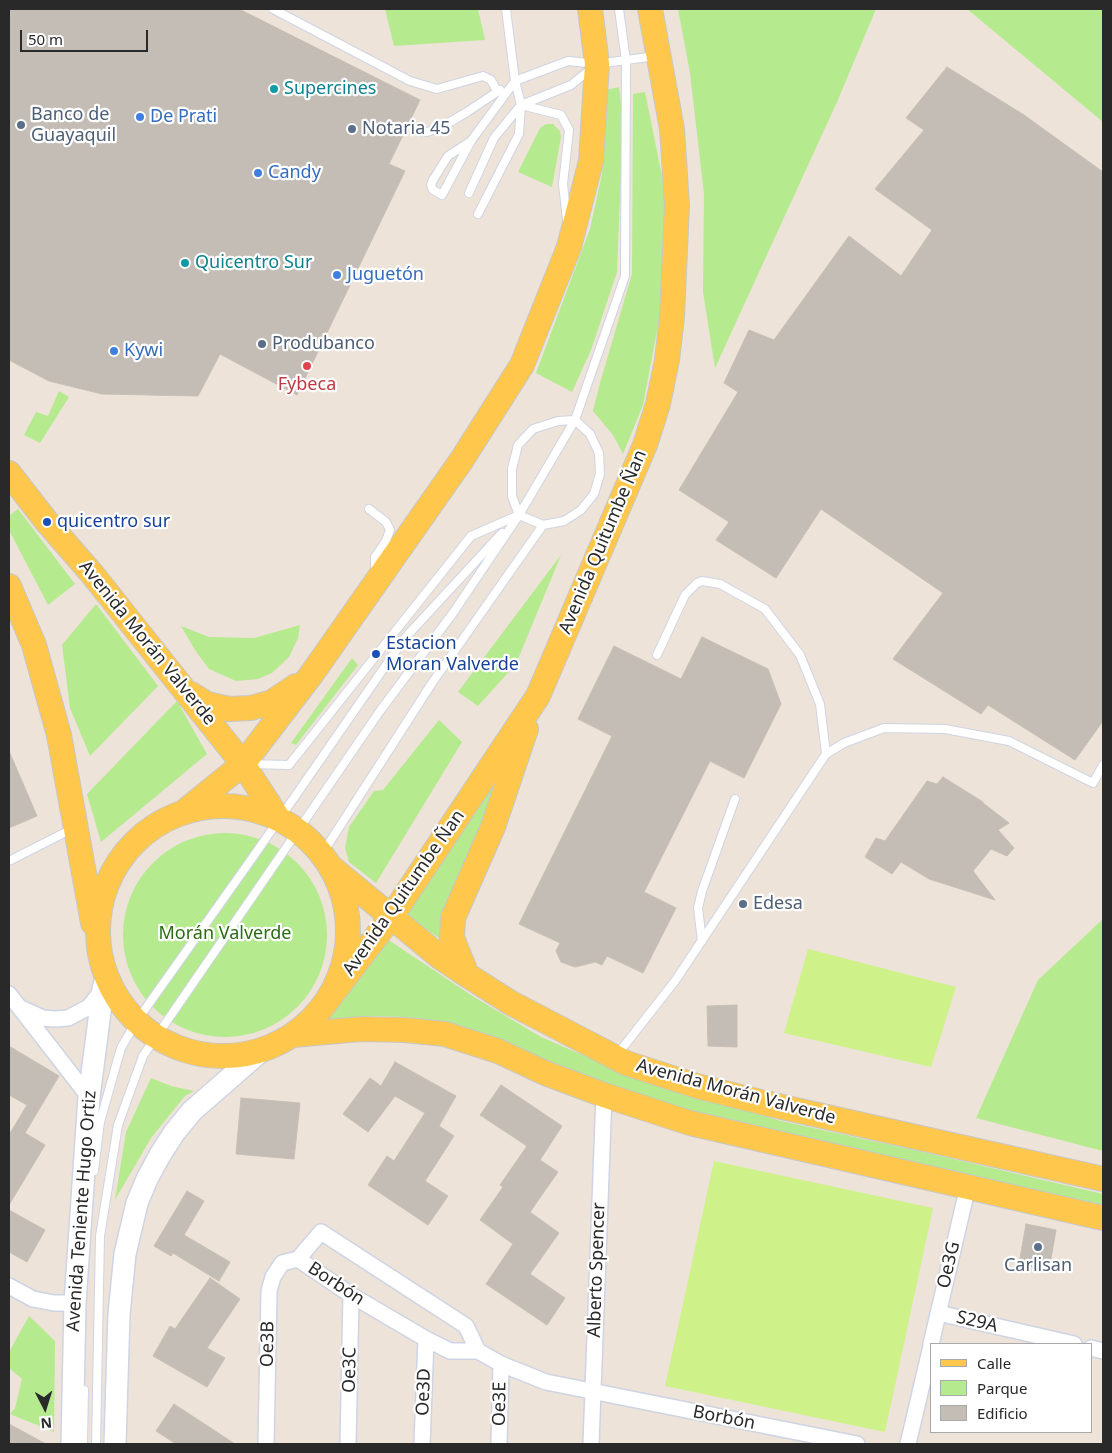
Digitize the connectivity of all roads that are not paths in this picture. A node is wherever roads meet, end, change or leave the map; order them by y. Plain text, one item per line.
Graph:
1 (273, 9) edge
2 (506, 9) edge
3 (590, 9) edge
4 (619, 9) edge
5 (650, 9) edge
6 (658, 56) junction
7 (626, 60) junction
8 (597, 64) junction
9 (515, 81) junction
10 (497, 91) junction
11 (522, 105) junction
12 (415, 131) dead end
13 (472, 141) junction
14 (469, 193) dead end
15 (478, 214) dead end
16 (569, 247) junction
17 (575, 420) junction
18 (9, 473) edge
19 (369, 509) dead end
20 (519, 515) junction
21 (543, 525) junction
22 (376, 582) junction
23 (11, 598) edge
24 (658, 655) dead end
25 (311, 675) junction
26 (187, 692) junction
27 (538, 696) junction
28 (826, 754) junction
29 (243, 764) junction
30 (1103, 765) edge
31 (734, 799) dead end
32 (184, 811) junction
33 (285, 822) junction
34 (76, 827) junction
35 (9, 861) edge
36 (327, 861) junction
37 (391, 917) junction
38 (702, 941) junction
39 (99, 954) junction
40 (467, 975) junction
41 (104, 984) junction
42 (9, 994) edge
43 (20, 1008) junction
44 (321, 1009) junction
45 (136, 1022) junction
46 (293, 1035) junction
47 (156, 1037) junction
48 (262, 1050) junction
49 (615, 1058) junction
50 (604, 1095) junction
51 (89, 1097) junction
52 (1103, 1178) edge
53 (93, 1179) dead end
54 (968, 1186) junction
55 (91, 1198) dead end
56 (1103, 1218) edge
57 (298, 1259) junction
58 (85, 1276) dead end
59 (9, 1286) edge
60 (351, 1295) junction
61 (75, 1303) junction
62 (938, 1313) junction
63 (426, 1339) junction
64 (931, 1343) edge
65 (1070, 1343) edge
66 (930, 1349) edge
67 (478, 1351) junction
68 (502, 1364) junction
69 (84, 1385) dead end
70 (593, 1392) junction
71 (72, 1444) edge
72 (83, 1444) edge
73 (96, 1444) edge
74 (115, 1444) edge
75 (266, 1444) edge
76 (348, 1444) edge
77 (422, 1444) edge
78 (499, 1444) edge
79 (591, 1444) edge
80 (857, 1444) edge
81 (908, 1444) edge

1 - 10 lane
2 - 9 lane
3 - 8 main road
4 - 7 lane
5 - 6 main road, Avenida Quitumbe Ñan
6 - 7 lane
6 - 27 main road, Avenida Quitumbe Ñan
7 - 8 lane
7 - 17 lane
8 - 9 lane
8 - 11 lane
8 - 16 main road
9 - 10 lane
9 - 11 lane
9 - 13 lane
10 - 12 lane
11 - 14 lane
11 - 15 lane
11 - 16 lane
13 - 13 lane
16 - 22 main road
17 - 20 lane
17 - 20 lane
17 - 21 lane
18 - 26 main road, Avenida Morán Valverde
19 - 22 lane
20 - 21 lane
20 - 29 lane
20 - 33 lane
20 - 33 lane
21 - 36 lane
22 - 25 main road
23 - 34 main road
24 - 28 lane
25 - 26 main road
25 - 29 main road
26 - 29 main road, Avenida Morán Valverde
27 - 37 main road, Avenida Quitumbe Ñan
27 - 40 main road
28 - 30 lane
28 - 38 lane
29 - 32 main road
29 - 33 main road, Avenida Morán Valverde
31 - 38 lane
32 - 33 main road
32 - 39 main road
33 - 36 main road, Avenida Morán Valverde
33 - 45 lane
33 - 47 lane
34 - 35 lane
34 - 39 main road
36 - 37 main road, Avenida Morán Valverde
36 - 44 main road
37 - 40 main road, Avenida Morán Valverde
37 - 44 main road, Avenida Quitumbe Ñan
38 - 49 lane
39 - 41 main road
40 - 49 main road, Avenida Morán Valverde
41 - 43 street
41 - 45 main road
41 - 51 main road, Avenida Teniente Hugo Ortiz
42 - 43 street
43 - 51 street
44 - 46 main road
45 - 47 main road
45 - 53 lane
46 - 48 main road
46 - 50 main road, Avenida Morán Valverde
47 - 48 main road
47 - 73 lane
48 - 74 main road
49 - 52 main road, Avenida Morán Valverde
50 - 54 main road, Avenida Morán Valverde
50 - 70 street, Alberto Spencer
51 - 61 main road, Avenida Teniente Hugo Ortiz
54 - 56 main road, Avenida Morán Valverde
54 - 62 street, Oe3G
55 - 58 lane
57 - 60 street, Borbón
57 - 67 street, Borbón
57 - 75 street, Oe3B
59 - 61 street
60 - 63 street, Borbón
60 - 76 street, Oe3C
61 - 71 main road, Avenida Teniente Hugo Ortiz
62 - 64 street, Oe3G
62 - 65 street, S29A
63 - 67 street, Borbón
63 - 77 street, Oe3D
66 - 81 street, Oe3G
67 - 68 street, Borbón
68 - 70 street, Borbón
68 - 78 street, Oe3E
69 - 72 lane
70 - 79 street, Alberto Spencer
70 - 80 street, Borbón

